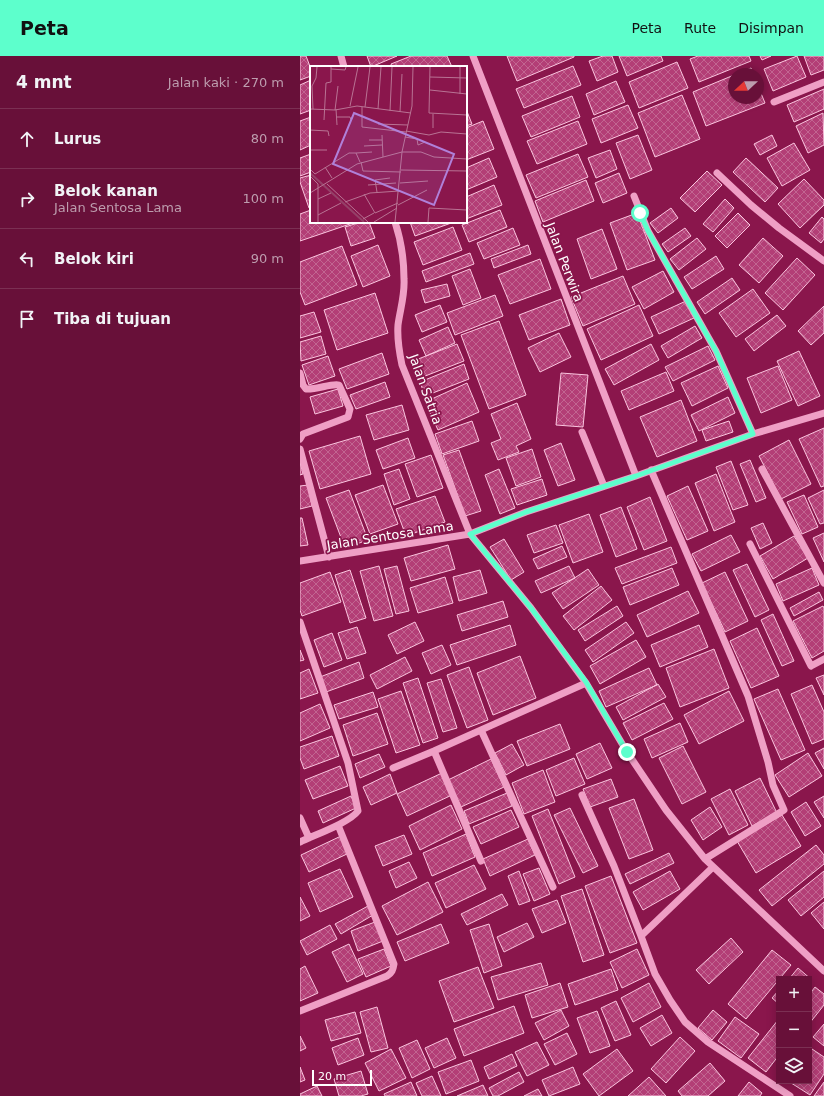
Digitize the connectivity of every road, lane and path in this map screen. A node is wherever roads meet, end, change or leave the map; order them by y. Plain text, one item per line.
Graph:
1 (341, 56) edge
2 (473, 56) edge
3 (344, 66) edge
4 (824, 82) edge
5 (774, 102) dead end
6 (717, 173) dead end
7 (634, 196) dead end
8 (395, 223) edge
9 (824, 261) edge
10 (300, 373) edge
11 (824, 413) edge
12 (582, 432) dead end
13 (753, 434) junction
14 (300, 438) edge
15 (300, 449) edge
16 (762, 469) dead end
17 (651, 470) junction
18 (636, 476) junction
19 (604, 486) junction
20 (470, 534) junction
21 (750, 544) dead end
22 (329, 557) junction
23 (300, 561) edge
24 (824, 583) edge
25 (300, 622) edge
26 (824, 659) edge
27 (586, 682) junction
28 (481, 730) junction
29 (434, 751) junction
30 (393, 768) dead end
31 (582, 795) dead end
32 (300, 818) edge
33 (338, 824) junction
34 (309, 838) junction
35 (300, 842) edge
36 (705, 859) junction
37 (481, 861) dead end
38 (713, 867) junction
39 (554, 888) dead end
40 (641, 936) junction
41 (824, 972) edge
42 (300, 1011) edge
43 (790, 1096) edge

1 - 3 street
2 - 18 street, Jalan Perwira
4 - 5 street
6 - 9 street
7 - 13 street
8 - 20 street, Jalan Satria
10 - 14 street
11 - 13 street, Jalan Sentosa Lama
12 - 19 street
13 - 17 street, Jalan Sentosa Lama
15 - 22 street
16 - 24 street
17 - 18 street, Jalan Sentosa Lama
17 - 36 street
18 - 19 street, Jalan Sentosa Lama
19 - 20 street, Jalan Sentosa Lama
20 - 22 street, Jalan Sentosa Lama
20 - 27 street, Jalan Satria
21 - 26 street
22 - 23 street, Jalan Sentosa Lama
25 - 33 street
27 - 28 street
27 - 36 street, Jalan Satria
28 - 29 street
28 - 39 street
29 - 30 street
29 - 37 street
31 - 40 street
32 - 34 street
33 - 34 street
33 - 42 street
34 - 35 street
36 - 38 street, Jalan Satria
38 - 40 street
38 - 41 street, Jalan Satria
40 - 43 street

